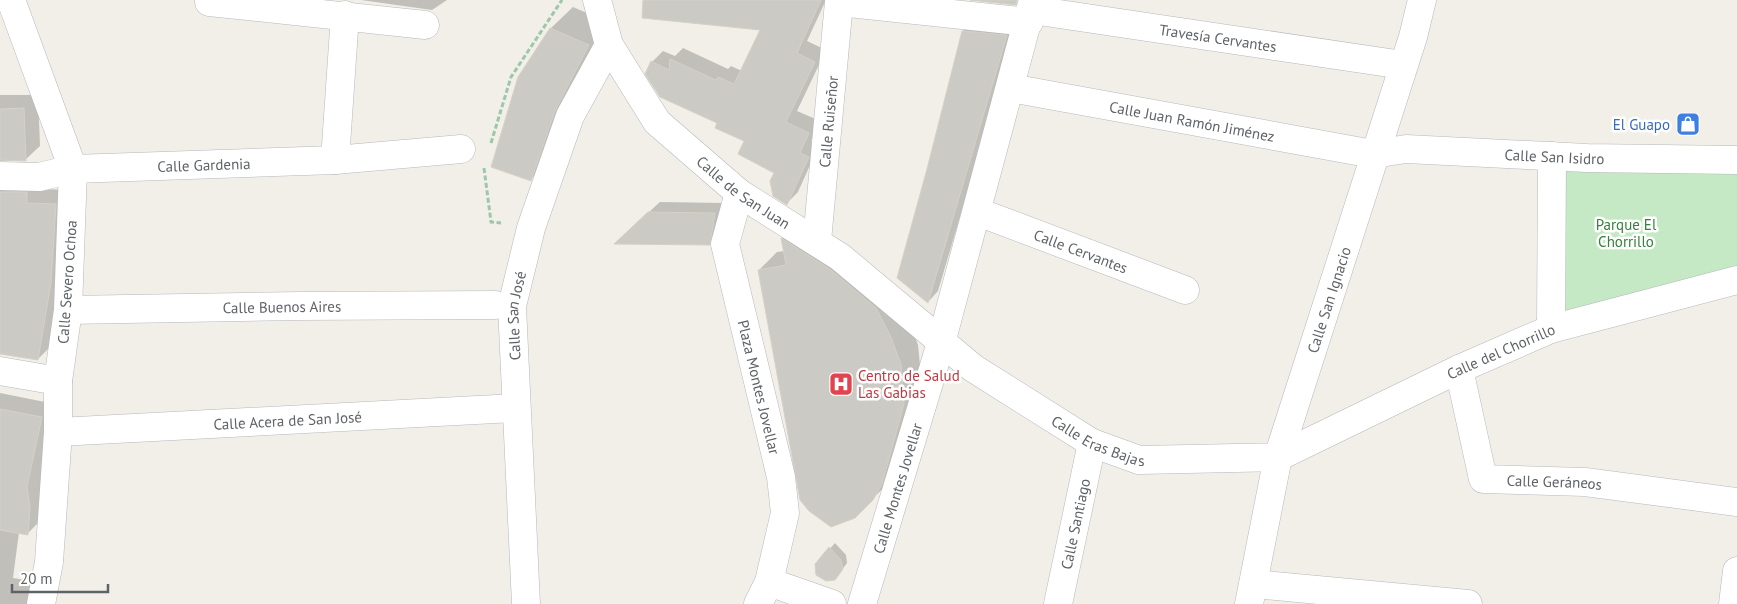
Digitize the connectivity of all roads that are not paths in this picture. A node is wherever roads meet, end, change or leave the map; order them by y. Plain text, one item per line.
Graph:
1 (11, 0) edge
2 (598, 0) edge
3 (1422, 0) edge
4 (209, 2) dead end
5 (839, 2) joint
6 (1031, 11) edge
7 (345, 15) junction
8 (425, 25) dead end
9 (10, 26) edge
10 (608, 45) junction
11 (1403, 65) junction
12 (1011, 88) junction
13 (461, 149) dead end
14 (1373, 154) junction
15 (1552, 156) junction
16 (335, 160) junction
17 (1737, 160) edge
18 (72, 169) junction
19 (0, 176) edge
20 (739, 193) junction
21 (978, 212) junction
22 (817, 241) junction
23 (1737, 280) edge
24 (1185, 290) dead end
25 (495, 305) dead end
26 (68, 310) junction
27 (1551, 329) junction
28 (941, 343) junction
29 (1459, 369) junction
30 (0, 371) edge
31 (58, 381) junction
32 (516, 408) junction
33 (58, 432) junction
34 (1092, 443) junction
35 (1278, 457) junction
36 (1737, 502) edge
37 (1737, 571) edge
38 (763, 593) edge
39 (1251, 594) edge
40 (41, 604) edge
41 (526, 604) edge
42 (832, 604) edge
43 (862, 604) edge
44 (1058, 604) edge
45 (1468, 604) edge
46 (1733, 604) edge

1 - 9 street, Calle Severo Ochoa
2 - 10 street, Calle de San Juan
3 - 11 street, Calle San Ignacio
4 - 7 street
5 - 6 street, Travesía Cervantes
5 - 22 street, Calle Ruiseñor
6 - 11 street, Travesía Cervantes
6 - 12 street
7 - 8 street
7 - 16 street
9 - 18 street, Calle Severo Ochoa
10 - 20 street, Calle de San Juan
10 - 32 street, Calle San José
11 - 14 street, Calle San Ignacio
12 - 14 street, Calle Juan Ramón Jiménez
12 - 21 street
13 - 16 street, Calle Gardenia
14 - 15 street, Calle San Isidro
14 - 35 street, Calle San Ignacio
15 - 17 street, Calle San Isidro
15 - 27 street
16 - 18 street, Calle Gardenia
18 - 19 street, Calle Gardenia
18 - 26 street, Calle Severo Ochoa
20 - 22 street, Calle de San Juan
20 - 38 street, Plaza Montes Jovellar
21 - 24 street, Calle Cervantes
21 - 28 street
22 - 28 street, Calle de San Juan
23 - 27 street, Calle del Chorrillo
25 - 26 street, Calle Buenos Aires
26 - 31 street, Calle Severo Ochoa
27 - 29 street, Calle del Chorrillo
28 - 34 street, Calle Eras Bajas
28 - 43 street, Calle Montes Jovellar
29 - 35 street, Calle del Chorrillo
29 - 36 street, Calle Geráneos
30 - 31 street
31 - 33 street, Calle Severo Ochoa
32 - 33 street, Calle Acera de San José
32 - 41 street, Calle San José
33 - 40 street, Calle Severo Ochoa
34 - 35 street, Calle Eras Bajas
34 - 44 street, Calle Santiago
35 - 39 street, Calle San Ignacio
37 - 46 street
38 - 42 street, Plaza Montes Jovellar
39 - 45 street

